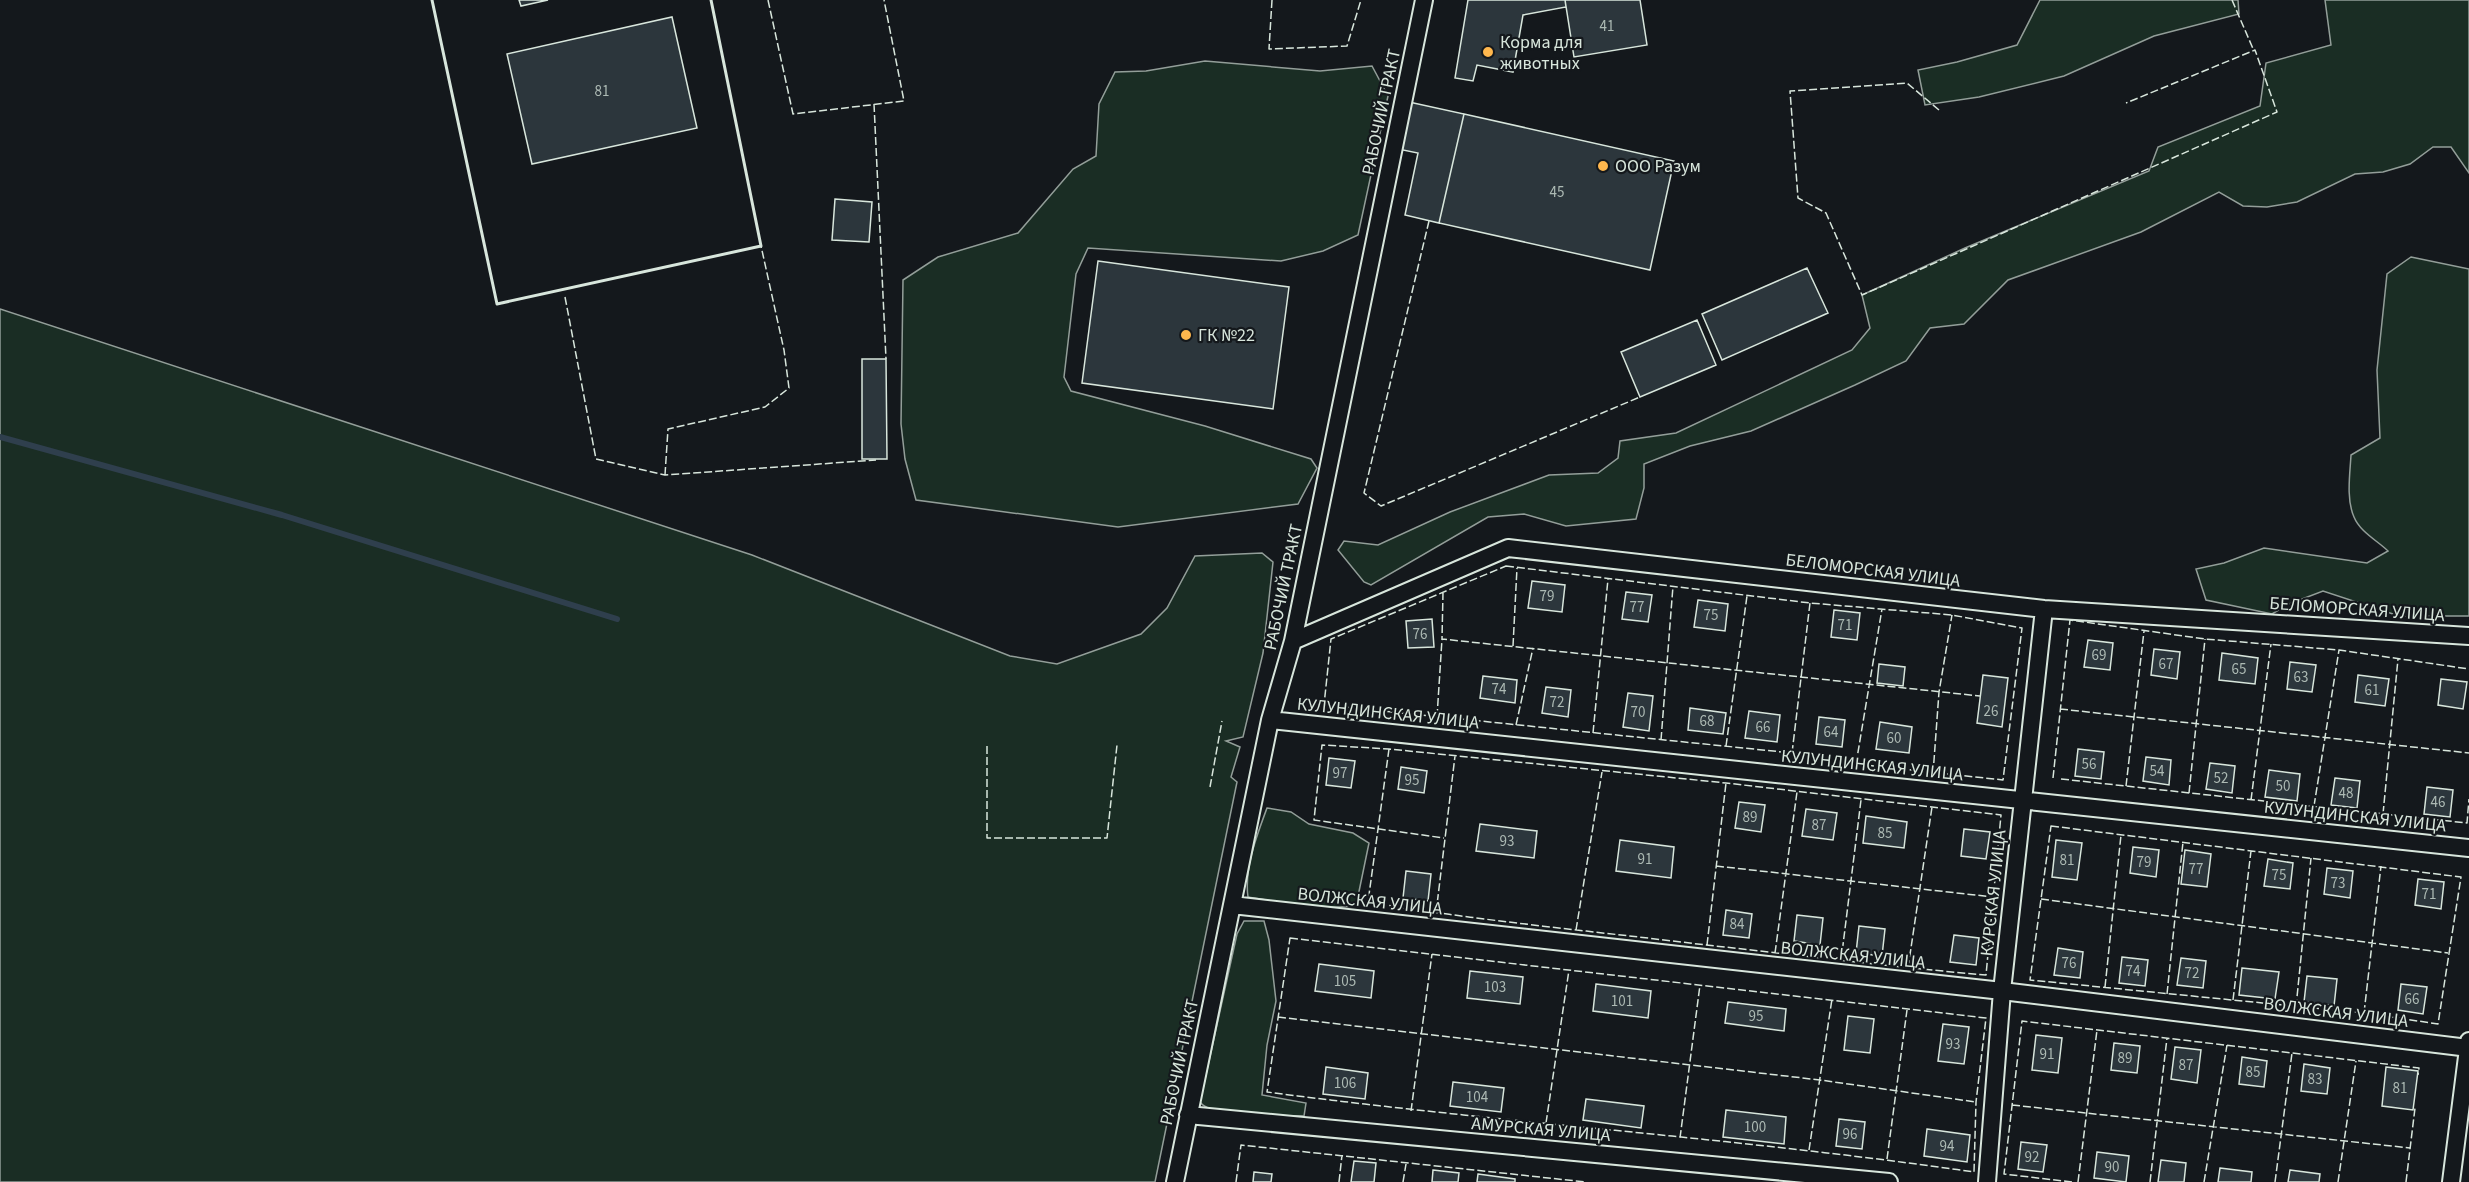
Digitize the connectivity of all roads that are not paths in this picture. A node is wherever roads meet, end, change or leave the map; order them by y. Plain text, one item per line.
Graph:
1 (1424, 0) edge
2 (2044, 609) junction
3 (2469, 636) edge
4 (1293, 641) junction
5 (1270, 720) junction
6 (2022, 801) junction
7 (2469, 848) edge
8 (1232, 905) junction
9 (2002, 991) junction
10 (2469, 1045) edge
11 (1188, 1115) junction
12 (1175, 1182) edge
13 (1889, 1182) edge
14 (1987, 1182) edge
15 (2451, 1182) edge

1 - 4 street, РАБОЧИЙ ТРАКТ
2 - 3 street, БЕЛОМОРСКАЯ УЛИЦА
2 - 4 street, БЕЛОМОРСКАЯ УЛИЦА
2 - 6 street, КУРСКАЯ УЛИЦА
4 - 5 street, РАБОЧИЙ ТРАКТ
5 - 6 street, КУЛУНДИНСКАЯ УЛИЦА
5 - 8 street, РАБОЧИЙ ТРАКТ
6 - 7 street, КУЛУНДИНСКАЯ УЛИЦА
6 - 9 street, КУРСКАЯ УЛИЦА
8 - 9 street, ВОЛЖСКАЯ УЛИЦА
8 - 11 street, РАБОЧИЙ ТРАКТ
9 - 10 street, ВОЛЖСКАЯ УЛИЦА
9 - 14 street, КУРСКАЯ УЛИЦА
10 - 15 street
11 - 12 street, РАБОЧИЙ ТРАКТ
11 - 13 street, АМУРСКАЯ УЛИЦА

